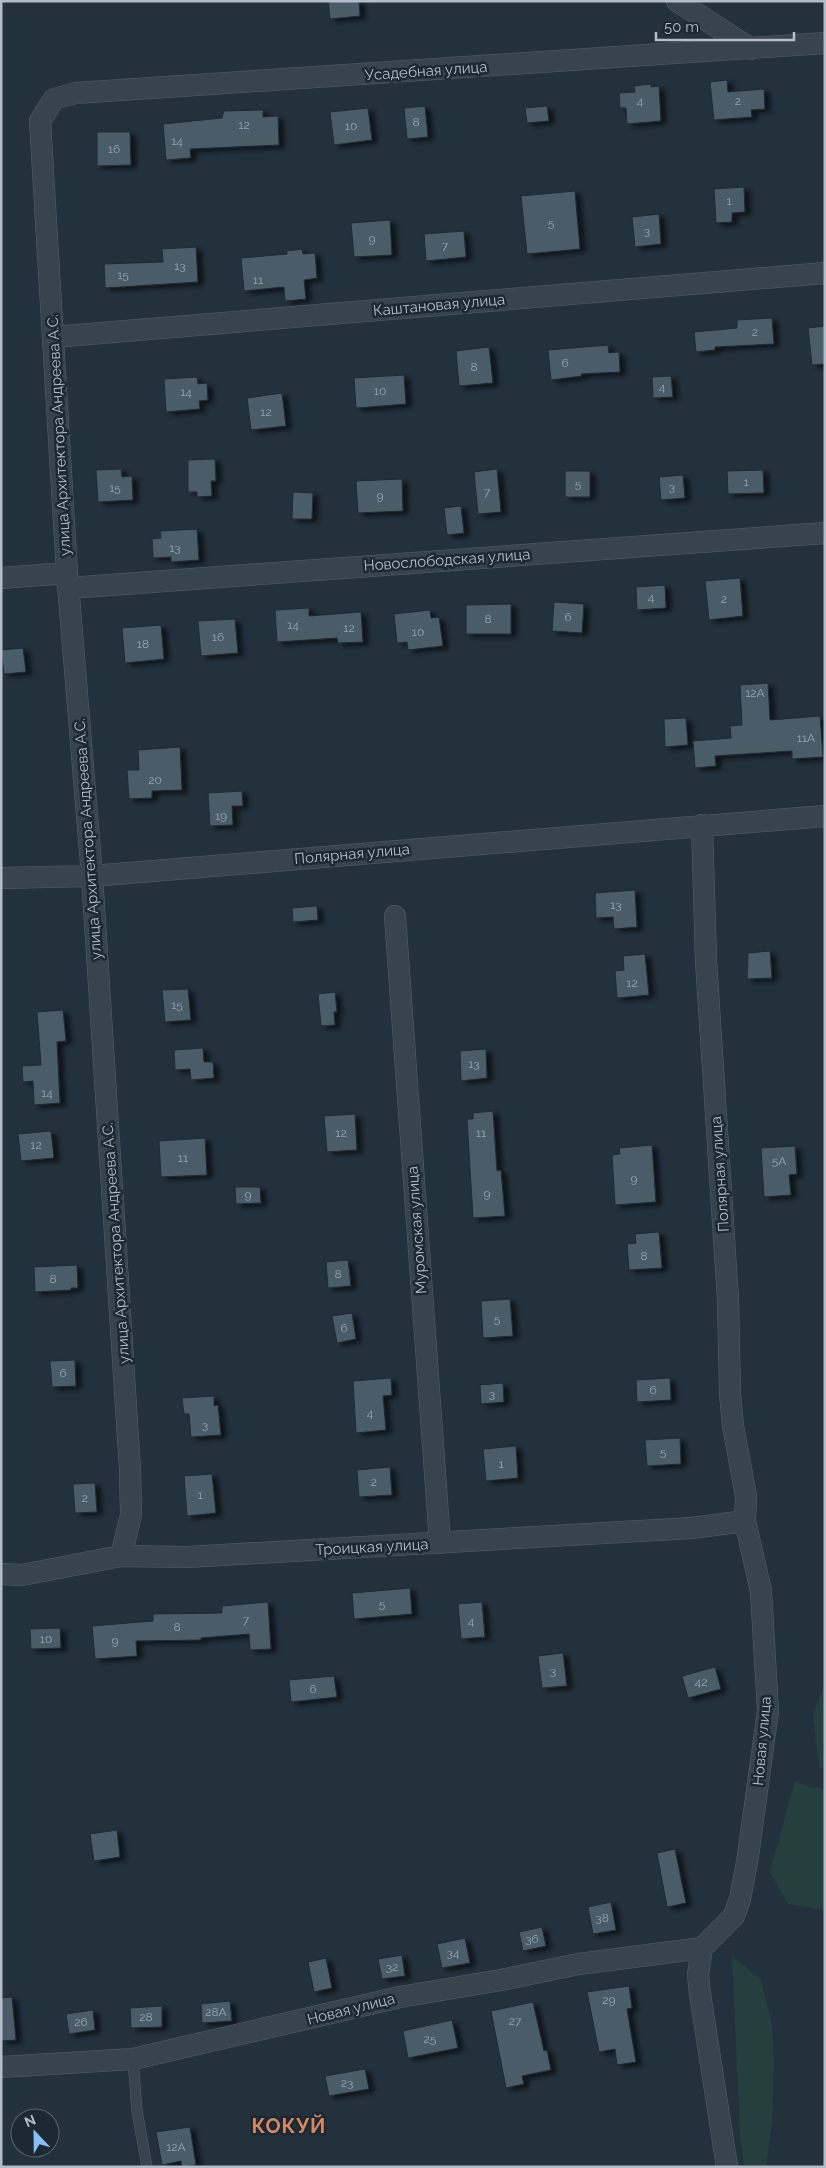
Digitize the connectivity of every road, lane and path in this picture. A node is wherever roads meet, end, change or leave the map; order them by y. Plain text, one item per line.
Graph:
1 (677, 1) edge
2 (825, 43) edge
3 (751, 49) junction
4 (40, 121) joint
5 (825, 273) edge
6 (54, 337) junction
7 (825, 533) edge
8 (1, 578) edge
9 (68, 580) junction
10 (825, 816) edge
11 (702, 825) junction
12 (92, 876) junction
13 (1, 878) edge
14 (395, 916) dead end
15 (745, 1521) junction
16 (440, 1543) junction
17 (121, 1556) junction
18 (1, 1574) edge
19 (702, 1948) junction
20 (133, 2059) junction
21 (1, 2067) edge
22 (147, 2167) edge
23 (728, 2167) edge

1 - 3 street
2 - 3 street, Усадебная улица
3 - 4 street, Усадебная улица
4 - 6 street, улица Архитектора Андреева А.С.
5 - 6 street, Каштановая улица
6 - 9 street, улица Архитектора Андреева А.С.
7 - 9 street, Новослободская улица
8 - 9 street, Новослободская улица
9 - 12 street, улица Архитектора Андреева А.С.
10 - 11 street, Полярная улица
11 - 12 street, Полярная улица
11 - 15 street, Полярная улица
12 - 13 street, Полярная улица
12 - 17 street, улица Архитектора Андреева А.С.
14 - 16 street, Муромская улица
15 - 16 street, Троицкая улица
15 - 19 street, Новая улица
16 - 17 street, Троицкая улица
17 - 18 street, Троицкая улица
19 - 20 street, Новая улица
19 - 23 street
20 - 21 street, Новая улица
20 - 22 lane

